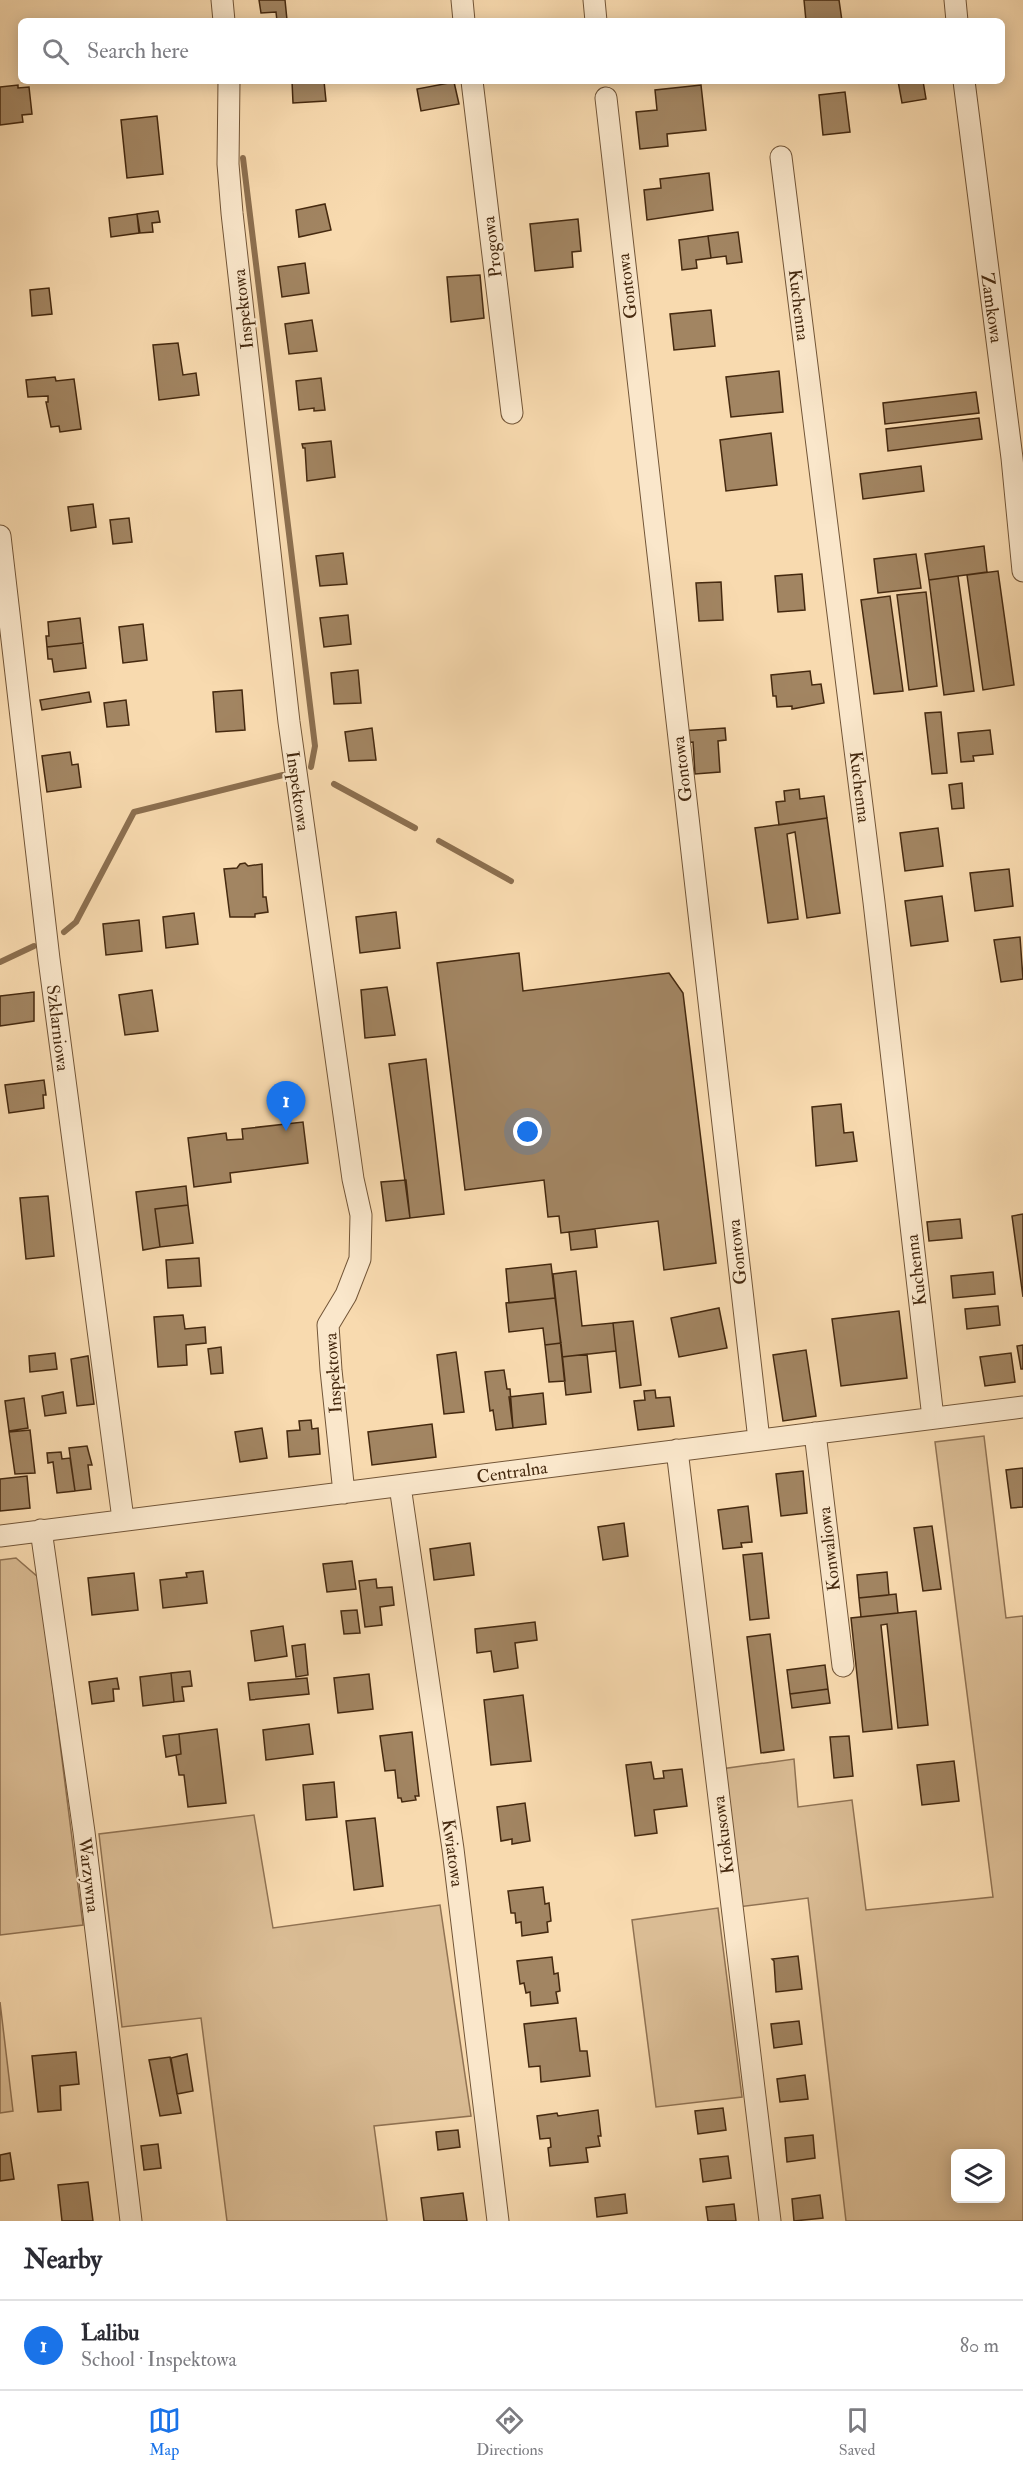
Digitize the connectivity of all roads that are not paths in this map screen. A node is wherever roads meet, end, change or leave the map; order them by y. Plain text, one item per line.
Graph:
1 (222, 0) edge
2 (462, 0) edge
3 (594, 0) edge
4 (955, 0) edge
5 (224, 18) edge
6 (464, 18) edge
7 (596, 18) edge
8 (957, 18) edge
9 (229, 84) edge
10 (472, 84) edge
11 (964, 84) edge
12 (606, 98) dead end
13 (781, 157) dead end
14 (512, 413) dead end
15 (1018, 458) edge
16 (0, 536) edge
17 (1023, 571) edge
18 (1023, 1407) edge
19 (933, 1418) junction
20 (815, 1433) junction
21 (759, 1440) junction
22 (677, 1450) junction
23 (400, 1486) junction
24 (345, 1493) junction
25 (123, 1519) junction
26 (41, 1530) junction
27 (0, 1536) edge
28 (843, 1666) dead end
29 (131, 2221) edge
30 (498, 2221) edge
31 (770, 2221) edge

1 - 5 street
2 - 6 street
3 - 7 street
4 - 8 street
9 - 24 street, Inspektowa
10 - 14 street, Progowa
11 - 15 street, Zamkowa
12 - 21 street, Gontowa
13 - 19 street, Kuchenna
15 - 17 street, Zamkowa
16 - 25 street, Szklarniowa
18 - 19 street, Centralna
19 - 20 street, Centralna
20 - 21 street, Centralna
20 - 28 street, Konwaliowa
21 - 22 street, Centralna
22 - 23 street, Centralna
22 - 31 street, Krokusowa
23 - 24 street, Centralna
23 - 30 street, Kwiatowa
24 - 25 street, Centralna
25 - 26 street, Centralna
26 - 27 street, Centralna
26 - 29 street, Warzywna

